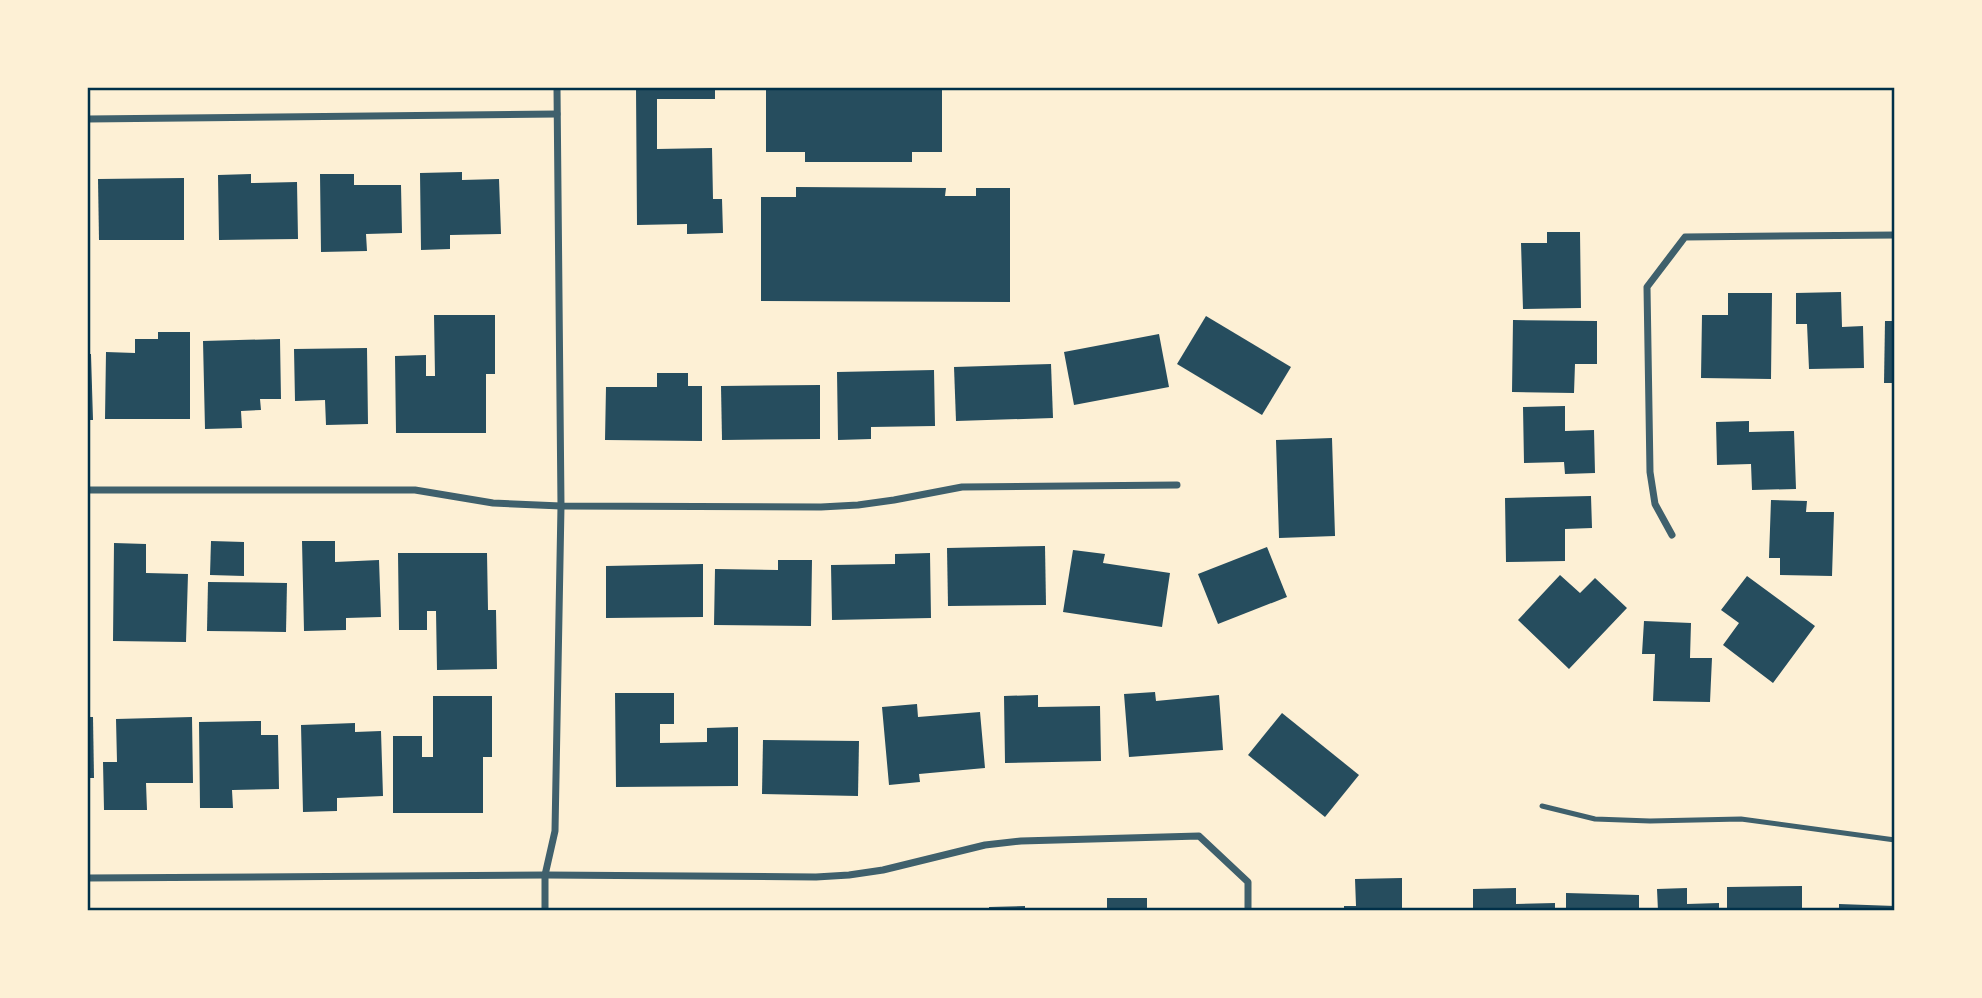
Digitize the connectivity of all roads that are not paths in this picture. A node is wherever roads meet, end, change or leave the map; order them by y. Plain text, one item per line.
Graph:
1 (557, 88) edge
2 (557, 114) junction
3 (88, 119) edge
4 (1895, 235) edge
5 (1177, 485) dead end
6 (88, 490) edge
7 (561, 506) junction
8 (1672, 535) dead end
9 (1542, 806) dead end
10 (1895, 840) edge
11 (545, 875) junction
12 (88, 878) edge
13 (545, 911) edge
14 (1248, 911) edge

1 - 2 street
2 - 3 street
2 - 7 street
4 - 8 street
5 - 7 street
6 - 7 street
7 - 11 street
9 - 10 lane
11 - 12 street
11 - 13 street
11 - 14 street

